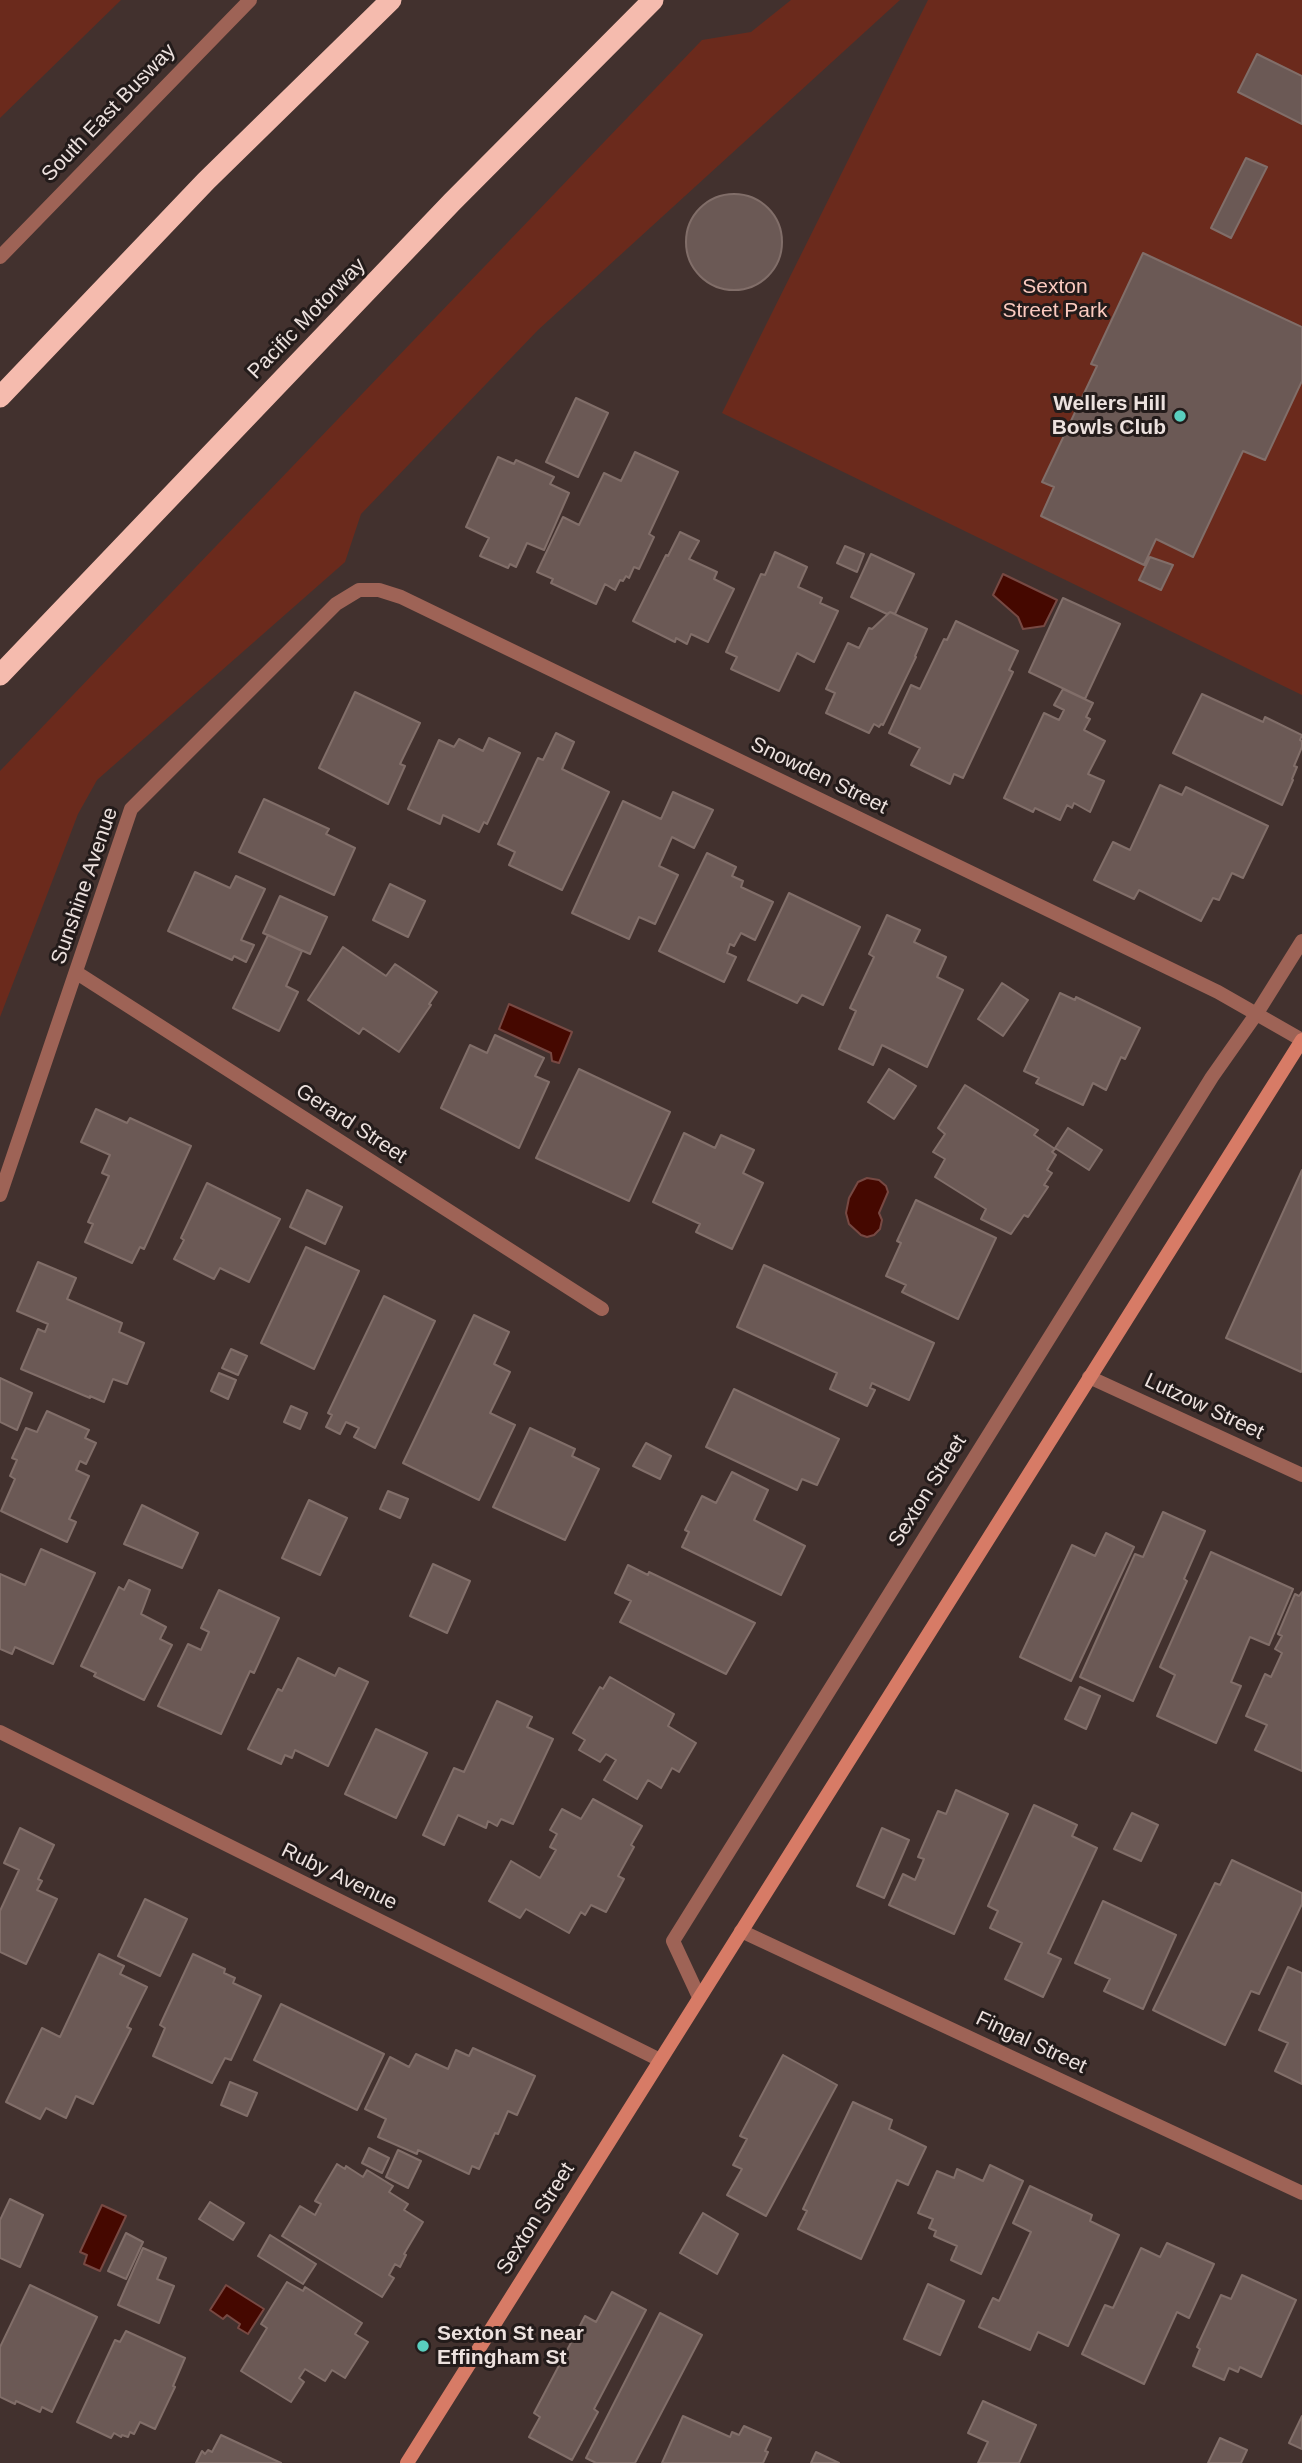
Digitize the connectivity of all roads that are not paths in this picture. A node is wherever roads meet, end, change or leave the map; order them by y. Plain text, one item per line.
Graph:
1 (250, 0) edge
2 (391, 0) edge
3 (653, 0) edge
4 (0, 257) edge
5 (0, 397) edge
6 (359, 590) joint
7 (0, 675) edge
8 (1302, 941) edge
9 (77, 973) junction
10 (1257, 1013) junction
11 (1302, 1040) edge
12 (0, 1195) edge
13 (602, 1310) dead end
14 (1089, 1377) junction
15 (1302, 1475) edge
16 (0, 1732) edge
17 (741, 1931) junction
18 (699, 1997) junction
19 (660, 2060) junction
20 (1302, 2193) edge
21 (407, 2463) edge

1 - 4 street, South East Busway
2 - 5 highway
3 - 7 highway, Pacific Motorway
6 - 9 street, Sunshine Avenue
6 - 10 street, Snowden Street
8 - 10 street
9 - 12 street, Sunshine Avenue
9 - 13 street, Gerard Street
10 - 11 street, Snowden Street
10 - 18 street, Sexton Street
11 - 14 main road, Sexton Street
14 - 15 street, Lutzow Street
14 - 17 main road, Sexton Street
16 - 19 street, Ruby Avenue
17 - 18 main road, Sexton Street
17 - 20 street, Fingal Street
18 - 19 main road, Sexton Street
19 - 21 main road, Sexton Street

